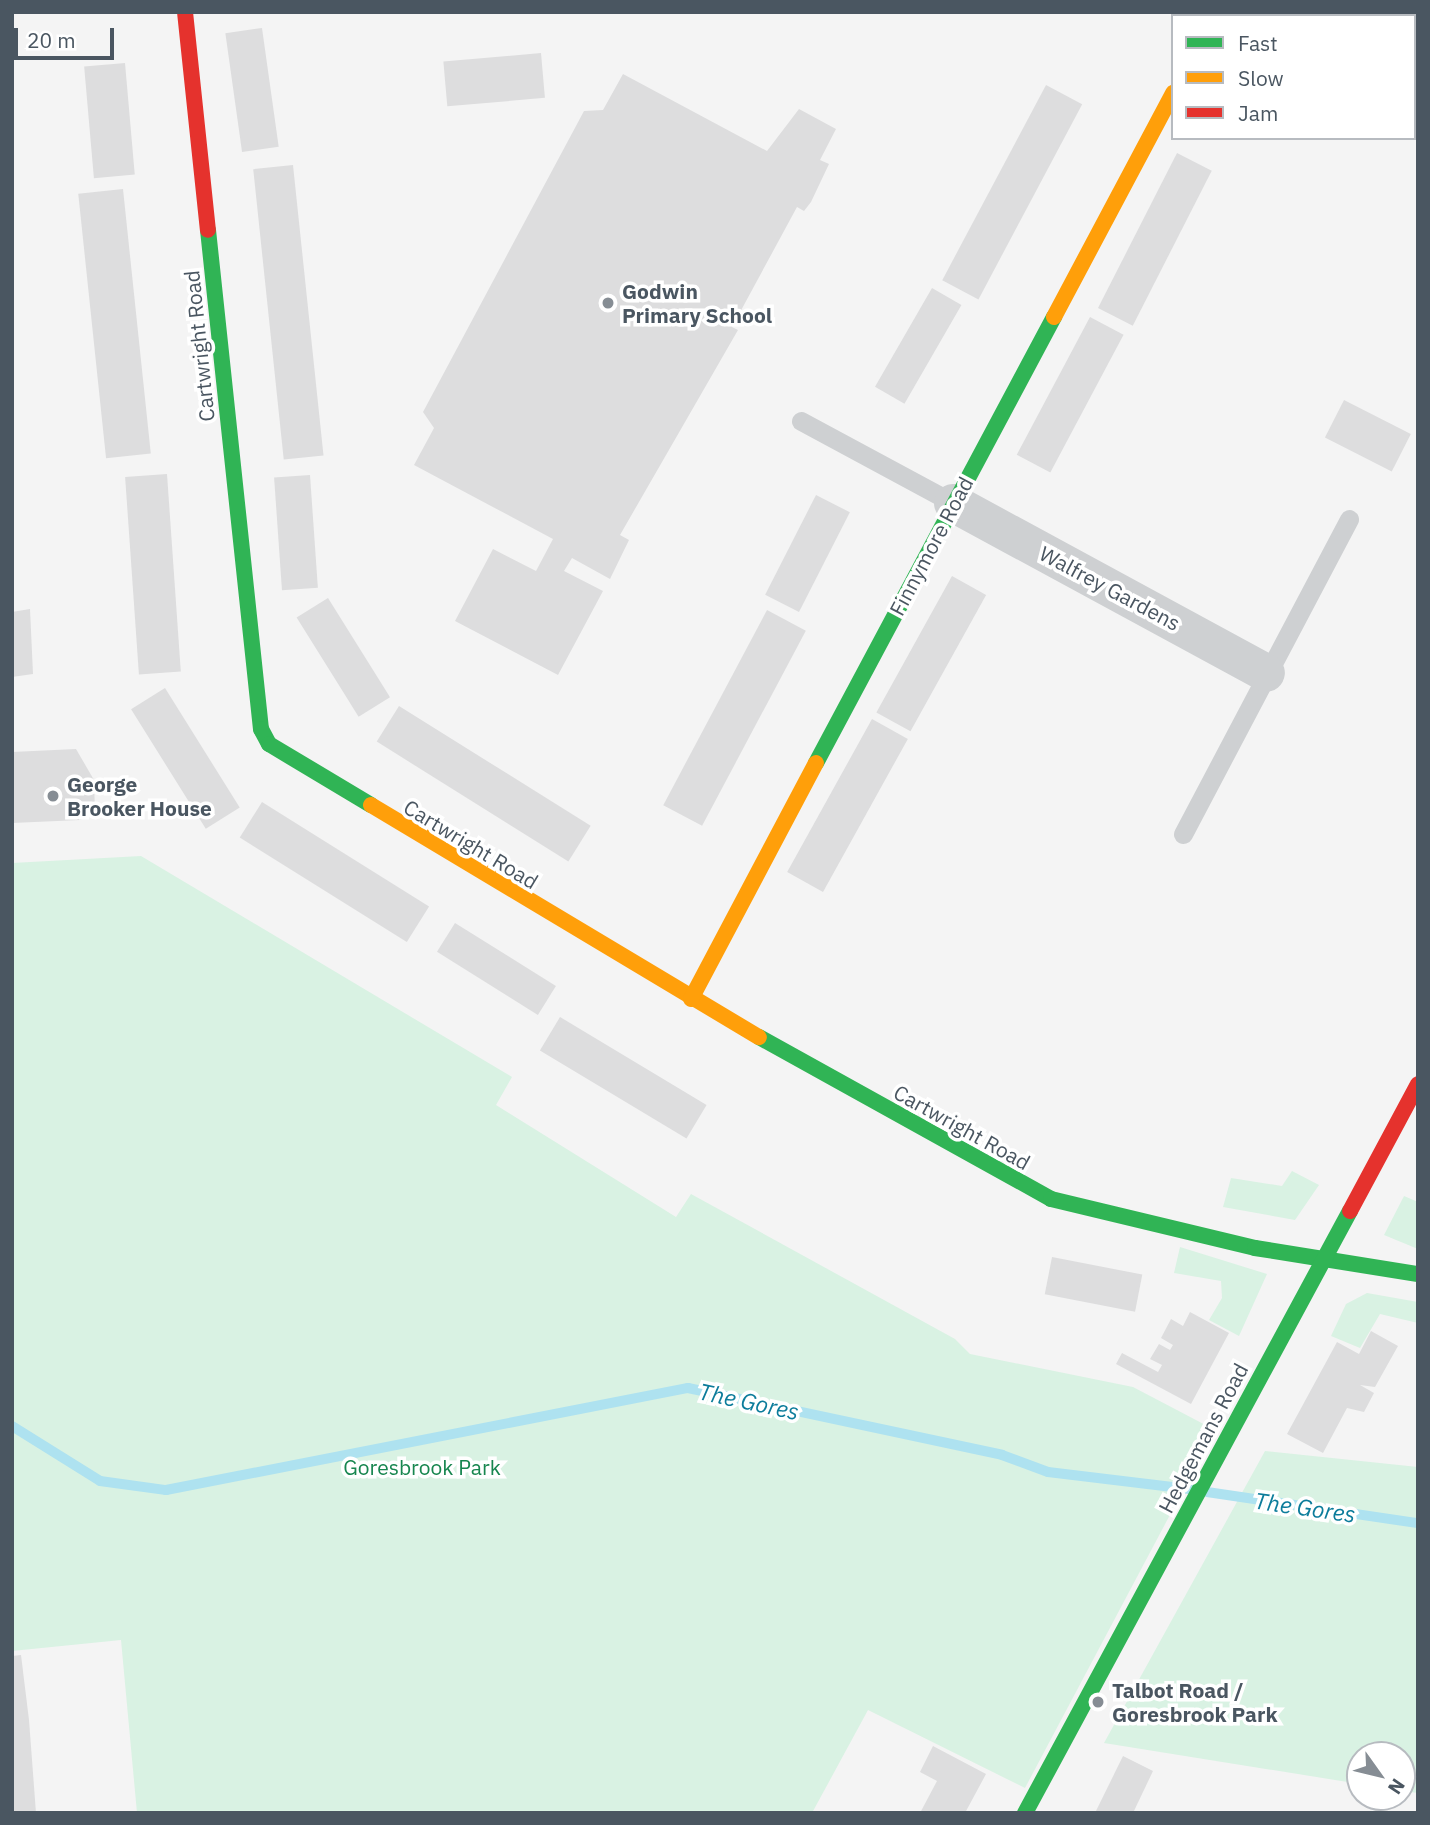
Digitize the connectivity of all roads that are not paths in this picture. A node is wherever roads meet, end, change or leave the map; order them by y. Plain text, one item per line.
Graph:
1 (185, 12) edge
2 (1171, 97) edge
3 (801, 421) dead end
4 (953, 503) junction
5 (1349, 519) dead end
6 (1266, 673) junction
7 (1183, 834) dead end
8 (691, 999) junction
9 (1418, 1084) edge
10 (1328, 1257) junction
11 (1418, 1274) edge
12 (1025, 1813) edge

1 - 8 street, Cartwright Road
2 - 4 street, Finnymore Road
3 - 4 lane
4 - 6 street, Walfrey Gardens
4 - 8 street, Finnymore Road
5 - 6 lane
6 - 7 lane
8 - 10 street, Cartwright Road
9 - 10 street, Hedgemans Road
10 - 11 street, Cartwright Road
10 - 12 street, Hedgemans Road

